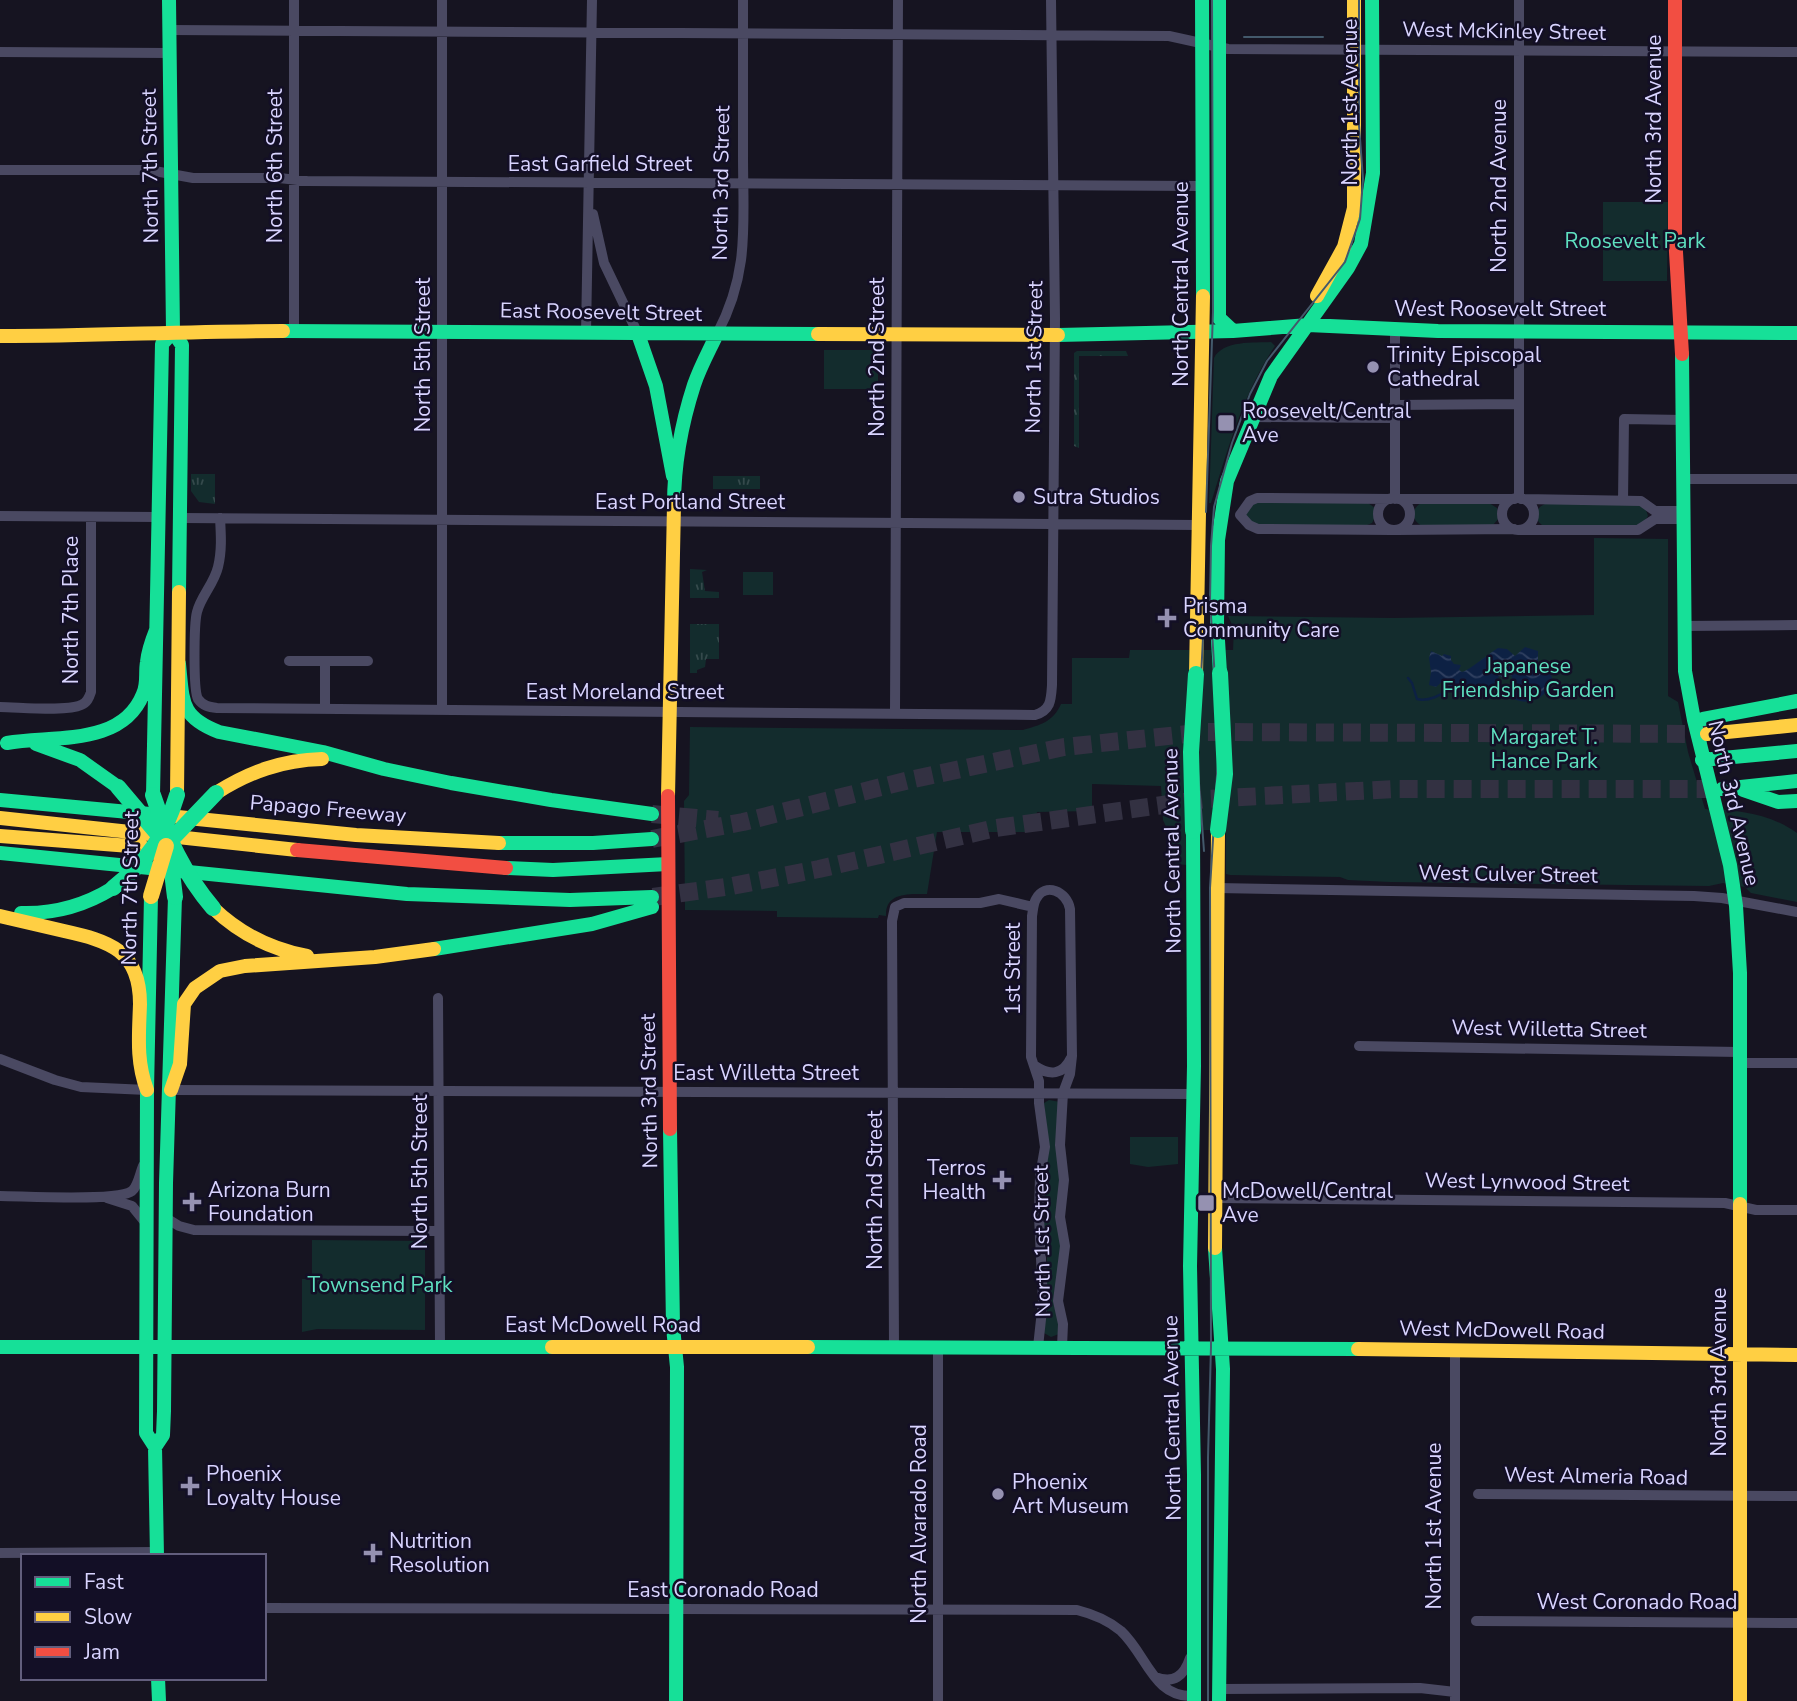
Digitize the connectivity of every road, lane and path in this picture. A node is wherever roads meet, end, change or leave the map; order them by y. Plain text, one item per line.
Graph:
1 (169, 0) edge
2 (294, 0) edge
3 (442, 0) edge
4 (592, 0) edge
5 (743, 0) edge
6 (898, 0) edge
7 (1051, 0) edge
8 (1202, 0) edge
9 (1219, 0) edge
10 (1354, 0) edge
11 (1372, 0) edge
12 (1519, 0) edge
13 (1675, 0) edge
14 (169, 30) junction
15 (294, 31) junction
16 (442, 32) junction
17 (592, 33) junction
18 (743, 33) junction
19 (897, 34) junction
20 (1051, 35) junction
21 (1211, 46) junction
22 (1354, 49) junction
23 (1372, 49) junction
24 (1518, 51) junction
25 (1675, 51) junction
26 (0, 52) edge
27 (1797, 52) edge
28 (169, 53) junction
29 (1219, 116) junction
30 (0, 170) edge
31 (172, 175) junction
32 (294, 180) junction
33 (442, 183) junction
34 (590, 183) junction
35 (897, 183) junction
36 (743, 184) junction
37 (1052, 185) junction
38 (1201, 186) junction
39 (589, 197) junction
40 (1202, 216) junction
41 (1311, 321) junction
42 (1395, 330) junction
43 (1233, 331) junction
44 (1518, 331) junction
45 (1679, 331) junction
46 (173, 332) junction
47 (294, 332) junction
48 (442, 332) junction
49 (1203, 332) junction
50 (1797, 332) edge
51 (586, 333) junction
52 (638, 334) junction
53 (716, 334) junction
54 (897, 335) junction
55 (1055, 335) junction
56 (0, 336) edge
57 (1518, 404) junction
58 (1394, 405) junction
59 (1253, 416) junction
60 (1394, 418) junction
61 (1684, 420) junction
62 (160, 462) junction
63 (1683, 479) junction
64 (1797, 479) edge
65 (674, 481) junction
66 (1395, 499) junction
67 (1518, 499) junction
68 (1623, 501) junction
69 (1220, 514) junction
70 (1240, 514) junction
71 (1655, 515) junction
72 (1684, 515) junction
73 (0, 516) edge
74 (91, 517) junction
75 (159, 517) junction
76 (181, 518) junction
77 (220, 519) junction
78 (442, 520) junction
79 (673, 522) junction
80 (895, 523) junction
81 (1052, 524) junction
82 (1199, 525) junction
83 (1517, 529) junction
84 (1394, 530) junction
85 (180, 577) junction
86 (1797, 625) edge
87 (1683, 626) junction
88 (156, 630) junction
89 (289, 661) dead end
90 (326, 661) junction
91 (368, 661) dead end
92 (179, 664) junction
93 (1797, 701) edge
94 (0, 707) edge
95 (325, 709) junction
96 (442, 710) junction
97 (670, 712) junction
98 (1043, 713) joint
99 (895, 714) junction
100 (1797, 725) edge
101 (3, 743) edge
102 (1797, 751) edge
103 (347, 760) junction
104 (1709, 760) junction
105 (1797, 781) edge
106 (0, 800) edge
107 (1797, 801) edge
108 (652, 814) tunnel mouth
109 (0, 818) edge
110 (0, 836) edge
111 (652, 839) tunnel mouth
112 (165, 841) junction
113 (0, 853) edge
114 (668, 870) junction
115 (1217, 888) junction
116 (1736, 901) junction
117 (1033, 907) junction
118 (1797, 912) edge
119 (0, 914) edge
120 (335, 959) junction
121 (438, 998) dead end
122 (1359, 1046) dead end
123 (1072, 1056) junction
124 (1739, 1057) junction
125 (0, 1059) edge
126 (1797, 1063) edge
127 (1035, 1066) junction
128 (147, 1090) junction
129 (171, 1090) junction
130 (439, 1090) junction
131 (669, 1092) junction
132 (895, 1093) junction
133 (1039, 1093) junction
134 (1063, 1093) junction
135 (1193, 1094) junction
136 (167, 1149) junction
137 (147, 1153) junction
138 (0, 1196) edge
139 (103, 1196) junction
140 (1214, 1198) junction
141 (1739, 1206) junction
142 (1797, 1210) edge
143 (166, 1218) junction
144 (147, 1225) junction
145 (194, 1230) junction
146 (439, 1231) junction
147 (166, 1239) junction
148 (166, 1346) junction
149 (674, 1346) junction
150 (0, 1347) edge
151 (146, 1347) junction
152 (440, 1347) junction
153 (894, 1347) junction
154 (938, 1347) junction
155 (1038, 1347) junction
156 (1062, 1347) junction
157 (1206, 1347) junction
158 (1455, 1351) junction
159 (1741, 1355) junction
160 (1797, 1355) edge
161 (155, 1447) junction
162 (1478, 1494) dead end
163 (1740, 1495) junction
164 (1797, 1496) edge
165 (0, 1553) edge
166 (157, 1554) edge
167 (266, 1608) edge
168 (676, 1609) junction
169 (938, 1610) junction
170 (1476, 1621) dead end
171 (1740, 1622) junction
172 (1797, 1623) edge
173 (1195, 1640) junction
174 (1153, 1676) junction
175 (158, 1680) edge
176 (1219, 1695) edge
177 (1455, 1696) edge
178 (1198, 1699) edge
179 (159, 1701) edge
180 (676, 1701) edge
181 (938, 1701) edge
182 (1740, 1701) edge

1 - 14 main road, North 7th Street
2 - 15 street, North 6th Street
3 - 16 street, North 5th Street
4 - 17 street
5 - 18 street, North 3rd Street
6 - 19 street, North 2nd Street
7 - 20 street, North 1st Street
8 - 21 main road, North Central Avenue
9 - 21 main road, North Central Avenue
10 - 22 main road, North 1st Avenue
11 - 23 main road, North 1st Avenue
12 - 24 street, North 2nd Avenue
13 - 25 main road, North 3rd Avenue
14 - 15 street, West McKinley Street
14 - 28 main road, North 7th Street
15 - 16 street, West McKinley Street
15 - 32 street, North 6th Street
16 - 17 street, West McKinley Street
16 - 33 street, North 5th Street
17 - 18 street, West McKinley Street
17 - 34 street
18 - 19 street, West McKinley Street
18 - 36 street, North 3rd Street
19 - 20 street, West McKinley Street
19 - 35 street, North 2nd Street
20 - 21 street, West McKinley Street
20 - 37 street, North 1st Street
21 - 22 street, West McKinley Street
21 - 29 main road, North Central Avenue
21 - 38 main road, North Central Avenue
22 - 23 street, West McKinley Street
22 - 41 main road, North 1st Avenue
23 - 24 street, West McKinley Street
23 - 41 main road, North 1st Avenue
24 - 25 street, West McKinley Street
24 - 44 street, North 2nd Avenue
25 - 27 street, West McKinley Street
25 - 45 main road, North 3rd Avenue
26 - 28 street
28 - 31 main road, North 7th Street
29 - 40 main road
29 - 43 main road, North Central Avenue
30 - 31 street, East Garfield Street
31 - 32 street, East Garfield Street
31 - 46 main road, North 7th Street
32 - 33 street, East Garfield Street
32 - 47 street, North 6th Street
33 - 34 street, East Garfield Street
33 - 48 street, North 5th Street
34 - 36 street, East Garfield Street
34 - 39 street
35 - 36 street, East Garfield Street
35 - 37 street, East Garfield Street
35 - 54 street, North 2nd Street
36 - 53 street, North 3rd Street
37 - 38 street, East Garfield Street
37 - 55 street, North 1st Street
38 - 40 main road, North Central Avenue
39 - 51 street
39 - 52 street
40 - 49 main road, North Central Avenue
41 - 42 main road, West Roosevelt Street
41 - 43 main road, West Roosevelt Street
41 - 59 main road, North Central Avenue
42 - 44 main road, West Roosevelt Street
42 - 58 street
43 - 49 main road, West Roosevelt Street
44 - 45 main road, West Roosevelt Street
44 - 57 street, North 2nd Avenue
45 - 50 main road, West Roosevelt Street
45 - 61 main road, North 3rd Avenue
46 - 47 main road, East Roosevelt Street
46 - 56 main road, East Roosevelt Street
46 - 62 main road, North 7th Street
46 - 76 main road, North 7th Street
47 - 48 main road, East Roosevelt Street
48 - 51 main road, East Roosevelt Street
48 - 78 street, North 5th Street
49 - 55 main road, East Roosevelt Street
49 - 82 main road, North Central Avenue
51 - 52 main road, East Roosevelt Street
52 - 53 main road, East Roosevelt Street
52 - 65 main road, North 3rd Street
53 - 54 main road, East Roosevelt Street
53 - 65 main road, North 3rd Street
54 - 55 main road, East Roosevelt Street
54 - 80 street, North 2nd Street
55 - 81 street, North 1st Street
57 - 58 street
57 - 67 street, North 2nd Avenue
58 - 60 street
59 - 60 street
59 - 69 main road, North Central Avenue
60 - 66 street
61 - 63 main road, North 3rd Avenue
61 - 68 street
62 - 75 main road, North 7th Street
62 - 76 main road
63 - 64 street
63 - 72 main road, North 3rd Avenue
65 - 79 main road, North 3rd Street
66 - 67 street
66 - 70 street
66 - 84 street
66 - 84 street
67 - 68 street
67 - 83 street
67 - 83 street
68 - 71 street
69 - 70 street
69 - 115 main road, North Central Avenue, bridge
70 - 84 street
71 - 72 street
71 - 83 street
72 - 87 main road, North 3rd Avenue
73 - 74 street
74 - 75 street
74 - 94 street, North 7th Place
75 - 85 main road
75 - 88 main road, North 7th Street
76 - 77 street, East Portland Street
76 - 85 main road, North 7th Street
77 - 78 street, East Portland Street
77 - 95 street, East Moreland Street
78 - 79 street, East Portland Street
78 - 96 street, North 5th Street
79 - 80 street, East Portland Street
79 - 97 main road, North 3rd Street
80 - 81 street, East Portland Street
80 - 99 street, North 2nd Street
81 - 82 street, East Portland Street
81 - 98 street, North 1st Street
82 - 135 main road, North Central Avenue, bridge
83 - 84 street
85 - 92 main road, North 7th Street
86 - 87 street
87 - 104 main road, North 3rd Avenue
88 - 101 main road
88 - 112 main road, North 7th Street, bridge
89 - 90 street
90 - 91 street
90 - 95 street
92 - 103 main road
92 - 112 main road, North 7th Street, bridge
93 - 100 main road
95 - 96 street, East Moreland Street
96 - 97 street, East Moreland Street
97 - 99 street, East Moreland Street
97 - 114 main road, North 3rd Street
98 - 99 street, East Moreland Street
101 - 112 main road, bridge
102 - 104 main road
103 - 108 main road
103 - 112 main road, bridge
104 - 116 main road, North 3rd Avenue
105 - 107 main road
106 - 111 main road, Papago Freeway
109 - 114 main road
110 - 114 main road
112 - 119 main road, bridge
112 - 120 main road, bridge
112 - 128 main road, North 7th Street, bridge
112 - 129 main road, North 7th Street, bridge
113 - 120 main road
114 - 131 main road, North 3rd Street
115 - 116 street, West Culver Street
115 - 140 main road, North Central Avenue
116 - 118 street, West Culver Street
116 - 124 main road, North 3rd Avenue
117 - 123 street, 1st Street
117 - 127 street, 1st Street
117 - 132 street, North 2nd Street
119 - 128 main road
120 - 129 main road
121 - 130 street, North 5th Street
122 - 124 street, West Willetta Street
123 - 127 street
123 - 134 street, 1st Street
124 - 126 street, West Willetta Street
124 - 141 main road, North 3rd Avenue
125 - 128 street
127 - 133 street, 1st Street
128 - 136 main road
128 - 137 main road, North 7th Street
129 - 130 street, East Willetta Street
129 - 136 main road, North 7th Street
130 - 131 street, East Willetta Street
130 - 146 street, North 5th Street
131 - 132 street, East Willetta Street
131 - 149 main road, North 3rd Street
132 - 133 street, East Willetta Street
132 - 153 street, North 2nd Street
133 - 134 street, East Willetta Street
133 - 155 street, North 1st Street
134 - 135 street, East Willetta Street
134 - 156 street, North 1st Street
135 - 157 main road, North Central Avenue
136 - 143 main road, North 7th Street
137 - 139 street
137 - 144 main road, North 7th Street
138 - 139 street
139 - 144 street
140 - 141 street, West Lynwood Street
140 - 157 main road, North Central Avenue
141 - 142 street, West Lynwood Street
141 - 159 main road, North 3rd Avenue
143 - 145 street
143 - 147 main road, North 7th Street
144 - 151 main road, North 7th Street
145 - 146 street
145 - 147 street
146 - 152 street, North 5th Street
147 - 148 main road, North 7th Street
148 - 151 main road, East McDowell Road
148 - 152 main road, East McDowell Road
148 - 161 main road, North 7th Street
149 - 152 main road, East McDowell Road
149 - 153 main road, East McDowell Road
149 - 168 main road, North 3rd Street
150 - 151 main road, East McDowell Road
151 - 161 main road, North 7th Street
153 - 154 main road, East McDowell Road
154 - 155 main road, East McDowell Road
154 - 169 street, North Alvarado Road
155 - 156 main road, East McDowell Road
156 - 157 main road, East McDowell Road
157 - 158 main road, West McDowell Road
157 - 173 main road, North Central Avenue
157 - 176 main road, North Central Avenue
158 - 159 main road, West McDowell Road
158 - 177 street, North 1st Avenue
159 - 160 main road, West McDowell Road
159 - 163 main road, North 3rd Avenue
161 - 166 main road, North 7th Street
162 - 163 street, West Almeria Road
163 - 164 street, West Almeria Road
163 - 171 main road, North 3rd Avenue
165 - 166 street
167 - 168 street, East Coronado Road
168 - 169 street, East Coronado Road
168 - 180 main road, North 3rd Street
169 - 174 street, East Coronado Road
169 - 181 street, North Alvarado Road
170 - 171 street, West Coronado Road
171 - 172 street, West Coronado Road
171 - 182 main road, North 3rd Avenue
173 - 174 street
173 - 178 main road, North Central Avenue
174 - 178 street, East Coronado Road
175 - 179 main road
176 - 177 street

